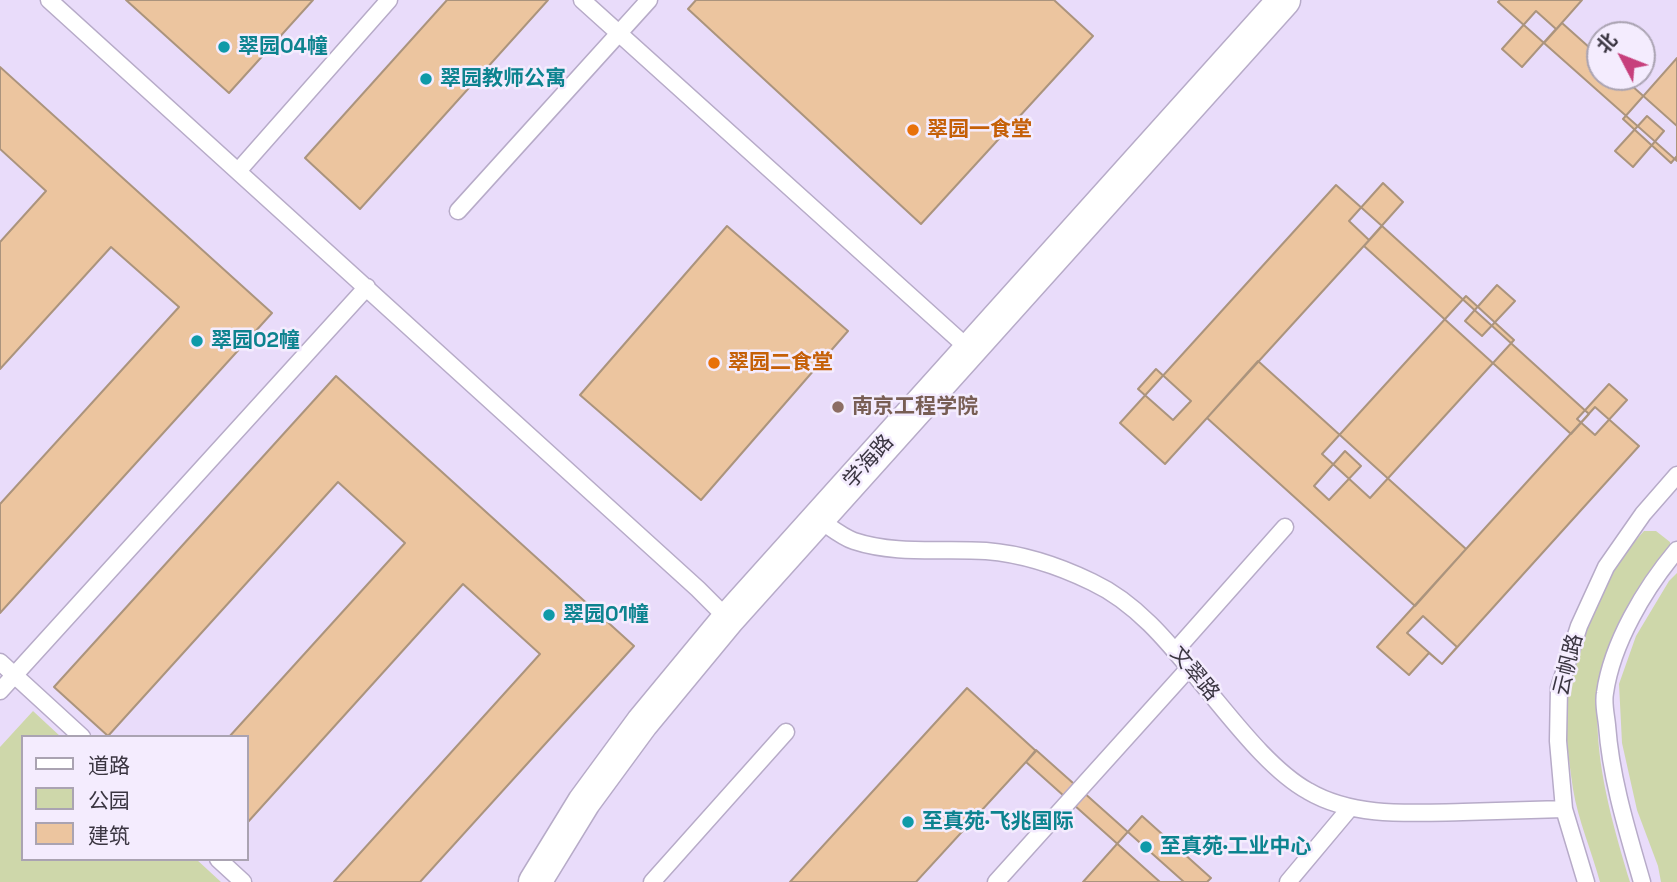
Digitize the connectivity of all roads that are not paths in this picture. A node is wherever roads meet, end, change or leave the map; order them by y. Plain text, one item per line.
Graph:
1 (49, 0) edge
2 (389, 0) edge
3 (582, 0) edge
4 (649, 0) edge
5 (1284, 0) edge
6 (619, 33) junction
7 (239, 170) junction
8 (458, 211) dead end
9 (367, 287) junction
10 (970, 349) junction
11 (1677, 475) edge
12 (818, 519) junction
13 (1285, 527) dead end
14 (1677, 550) edge
15 (727, 619) junction
16 (1175, 651) junction
17 (0, 662) edge
18 (1189, 667) junction
19 (15, 675) junction
20 (0, 691) edge
21 (786, 732) dead end
22 (80, 735) edge
23 (1350, 808) junction
24 (1564, 809) junction
25 (220, 861) edge
26 (243, 882) edge
27 (535, 882) edge
28 (652, 882) edge
29 (996, 882) edge
30 (1289, 882) edge
31 (1586, 882) edge
32 (1642, 882) edge

1 - 7 lane
2 - 7 lane
3 - 6 lane
4 - 6 lane
5 - 10 street, 学海路
6 - 8 lane
6 - 10 lane
7 - 9 lane
9 - 15 lane
9 - 19 lane
10 - 12 street, 学海路
11 - 24 lane, 云帆路
12 - 15 street, 学海路
12 - 16 lane, 文翠路
13 - 16 lane
14 - 32 lane, 云帆路
15 - 27 street, 学海路
16 - 18 lane, 文翠路
17 - 19 lane
18 - 23 lane, 文翠路
18 - 29 lane
19 - 20 lane
19 - 22 lane
21 - 28 lane
23 - 24 lane, 文翠路
23 - 30 lane
24 - 31 lane, 云帆路
25 - 26 lane

